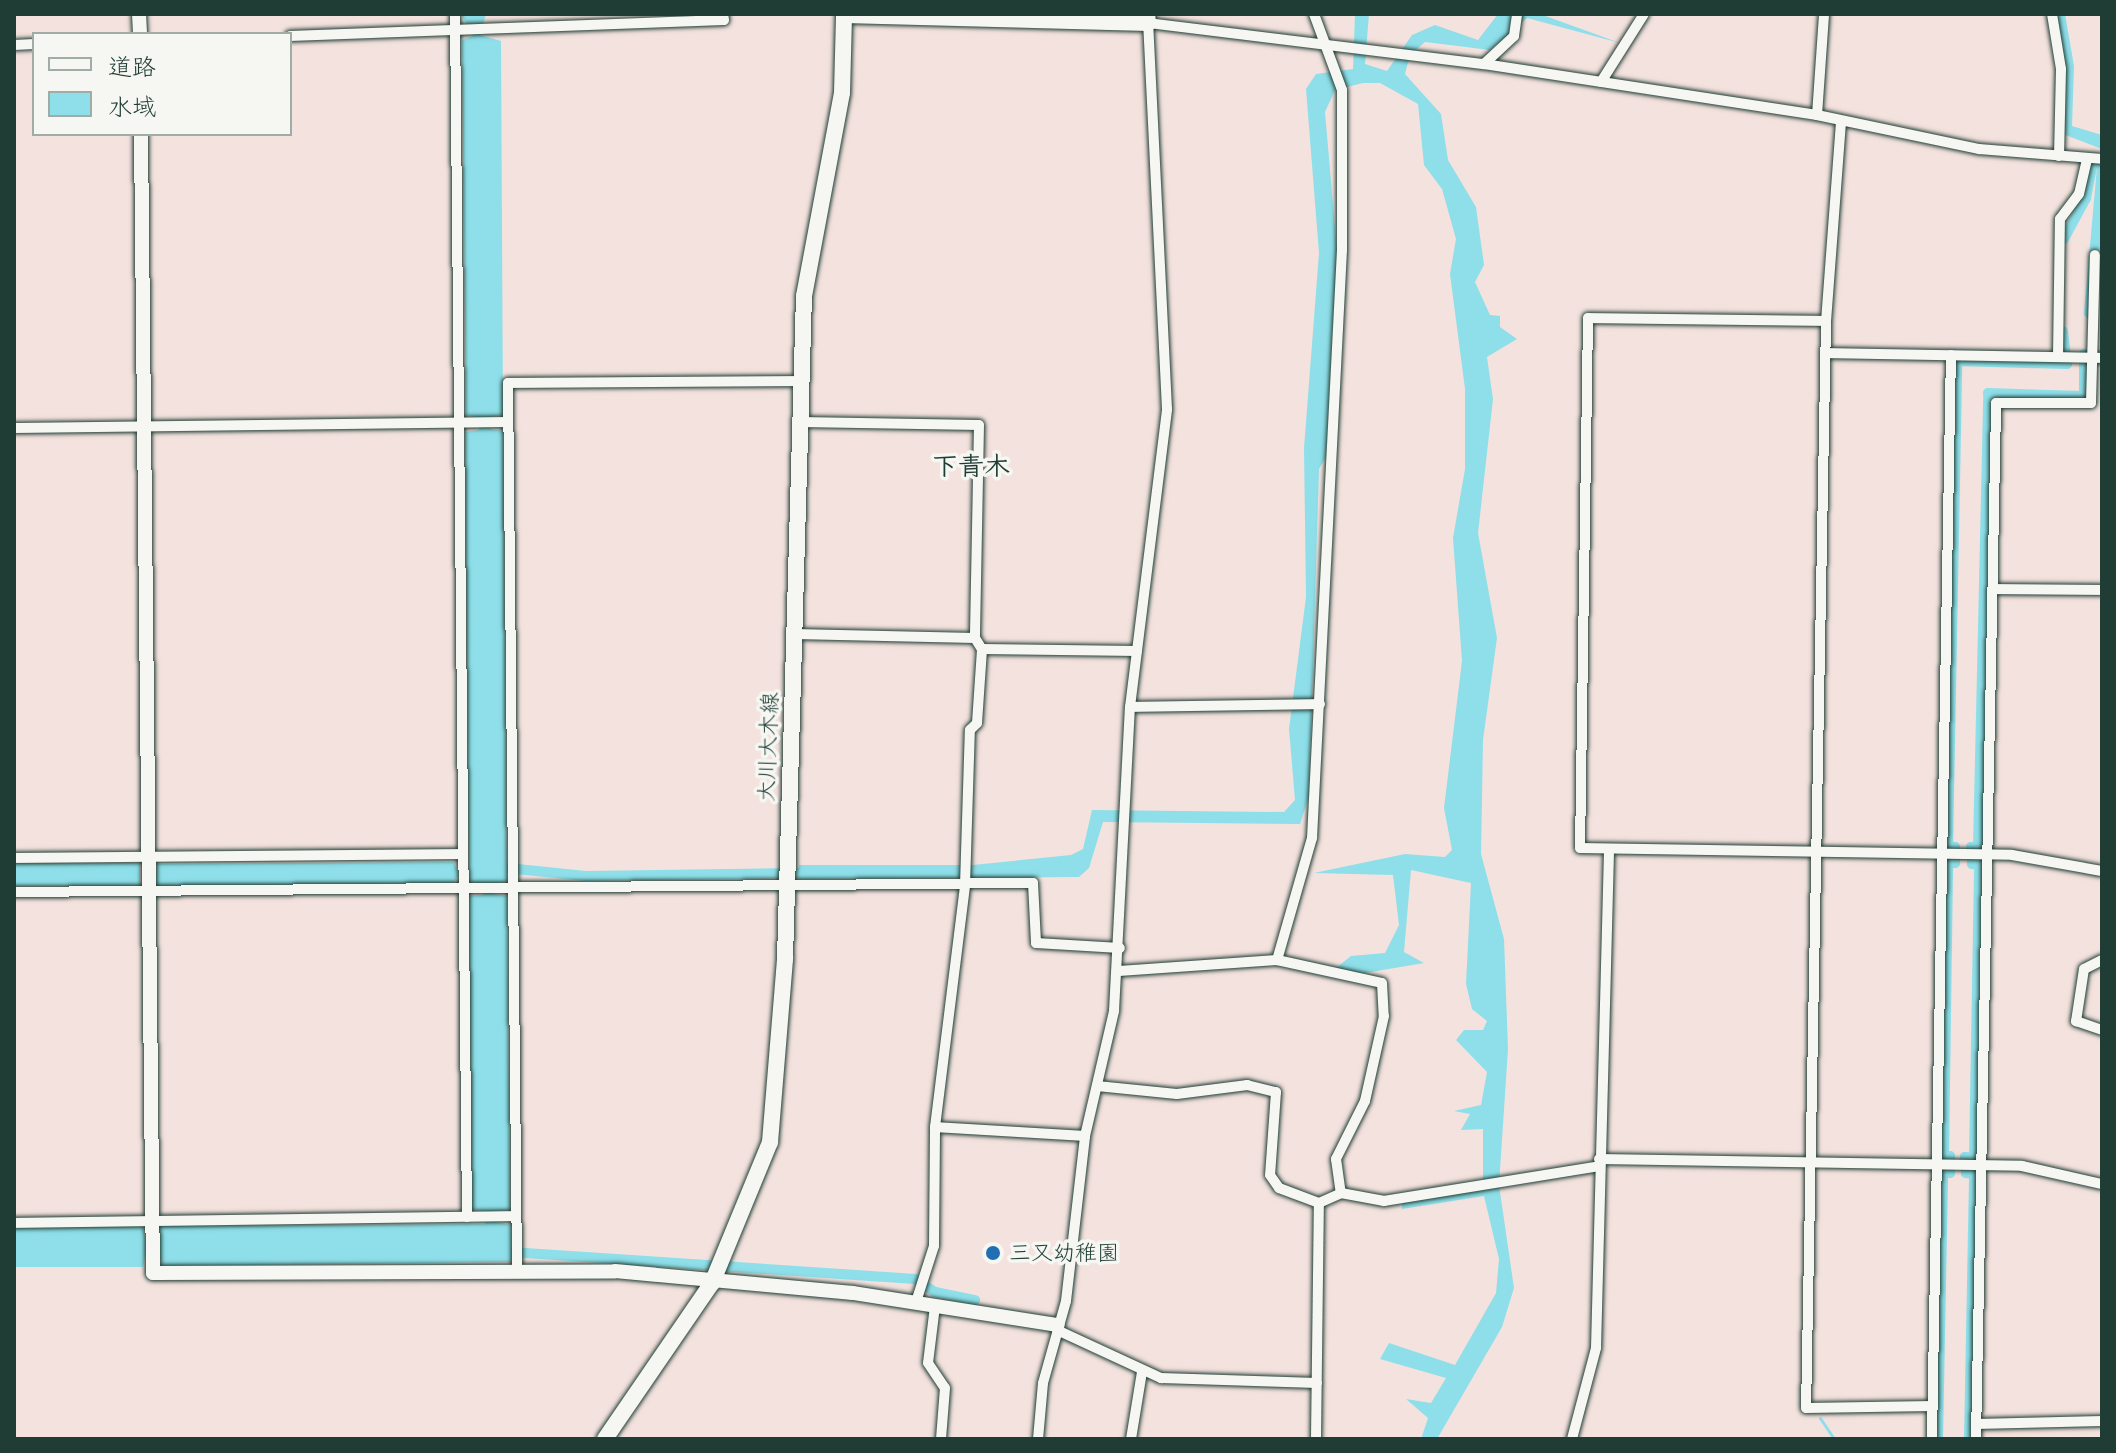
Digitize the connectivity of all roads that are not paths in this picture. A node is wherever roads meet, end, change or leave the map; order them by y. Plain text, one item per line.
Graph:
1 (455, 14) edge
2 (723, 14) edge
3 (843, 14) edge
4 (1314, 14) edge
5 (1644, 14) edge
6 (1824, 14) edge
7 (2052, 14) edge
8 (1519, 18) edge
9 (1147, 19) edge
10 (459, 31) junction
11 (292, 36) edge
12 (1327, 42) junction
13 (1484, 64) junction
14 (1601, 82) junction
15 (1817, 115) junction
16 (1841, 122) junction
17 (141, 136) edge
18 (2059, 156) junction
19 (2087, 159) junction
20 (2102, 159) edge
21 (2095, 255) dead end
22 (1826, 321) junction
23 (1827, 353) junction
24 (1951, 355) junction
25 (2062, 357) junction
26 (2093, 359) edge
27 (800, 381) junction
28 (508, 422) junction
29 (800, 422) junction
30 (462, 423) junction
31 (144, 426) junction
32 (14, 428) edge
33 (1993, 589) junction
34 (2102, 590) edge
35 (794, 634) junction
36 (975, 638) junction
37 (982, 649) junction
38 (1137, 651) junction
39 (1318, 704) junction
40 (1130, 707) junction
41 (1609, 849) junction
42 (1818, 852) junction
43 (1948, 854) junction
44 (148, 856) junction
45 (1988, 856) junction
46 (14, 858) edge
47 (463, 858) junction
48 (2102, 871) edge
49 (965, 884) junction
50 (786, 887) junction
51 (466, 888) junction
52 (511, 888) junction
53 (148, 891) junction
54 (14, 892) edge
55 (1120, 948) junction
56 (1277, 960) junction
57 (2102, 960) edge
58 (1119, 971) junction
59 (2102, 1030) edge
60 (1097, 1086) junction
61 (935, 1127) junction
62 (1085, 1136) junction
63 (1812, 1162) junction
64 (1599, 1163) junction
65 (1938, 1165) junction
66 (1979, 1165) junction
67 (2102, 1184) edge
68 (1341, 1193) junction
69 (1319, 1203) junction
70 (513, 1216) junction
71 (469, 1217) junction
72 (14, 1223) edge
73 (152, 1225) junction
74 (517, 1268) junction
75 (712, 1281) junction
76 (916, 1302) junction
77 (935, 1306) junction
78 (1058, 1328) junction
79 (1142, 1372) junction
80 (1317, 1383) junction
81 (1932, 1406) junction
82 (2102, 1421) edge
83 (1976, 1424) junction
84 (605, 1439) edge
85 (941, 1439) edge
86 (1038, 1439) edge
87 (1131, 1439) edge
88 (1316, 1439) edge
89 (1572, 1439) edge
90 (1932, 1439) edge
91 (1976, 1439) edge

1 - 10 street
2 - 10 street
3 - 9 main road, 大川大木線
3 - 27 main road, 大川大木線
4 - 12 street
5 - 14 street
6 - 15 street
7 - 18 street
8 - 13 street
9 - 12 street
9 - 38 street
10 - 11 street
10 - 30 street
12 - 13 street
12 - 39 street
13 - 14 street
14 - 15 street
15 - 16 street
16 - 18 street
16 - 22 street
17 - 31 street
18 - 19 street
19 - 20 street
19 - 25 street
21 - 26 street
22 - 23 street
22 - 41 street
23 - 24 street
23 - 42 street
24 - 25 street
24 - 43 street
25 - 26 street
26 - 33 street
27 - 28 street
27 - 29 main road, 大川大木線
28 - 30 street
28 - 52 street
29 - 35 main road, 大川大木線
29 - 36 street
30 - 31 street
30 - 47 street
31 - 32 street
31 - 44 street
33 - 34 street
33 - 45 street
35 - 36 street
35 - 50 main road, 大川大木線
36 - 37 street
37 - 38 street
37 - 49 street
38 - 40 street
39 - 40 street
39 - 56 street
40 - 55 street
41 - 42 street
41 - 64 street
42 - 43 street
42 - 63 street
43 - 45 street
43 - 65 street
44 - 46 street
44 - 47 street
44 - 53 street
45 - 48 street
45 - 66 street
47 - 51 street
49 - 50 street
49 - 55 street
49 - 61 street
50 - 52 street
50 - 75 main road, 大川大木線
51 - 52 street
51 - 53 street
51 - 71 street
52 - 70 street
53 - 54 street
53 - 73 street
55 - 58 street
56 - 58 street
56 - 68 street
57 - 59 street
58 - 60 street
60 - 62 street
60 - 69 street
61 - 62 street
61 - 76 street
62 - 78 street
63 - 64 street
63 - 65 street
63 - 81 street
64 - 68 street
64 - 89 street
65 - 66 street
65 - 81 street
66 - 67 street
66 - 83 street
68 - 69 street
69 - 80 street
70 - 71 street
70 - 74 street
71 - 73 street
72 - 73 street
73 - 74 street
74 - 75 street
75 - 76 street
75 - 84 main road, 大川大木線
76 - 77 street
77 - 78 street
77 - 85 street
78 - 79 street
78 - 86 street
79 - 80 street
79 - 87 street
80 - 88 street
81 - 90 street
82 - 83 street
83 - 91 street

